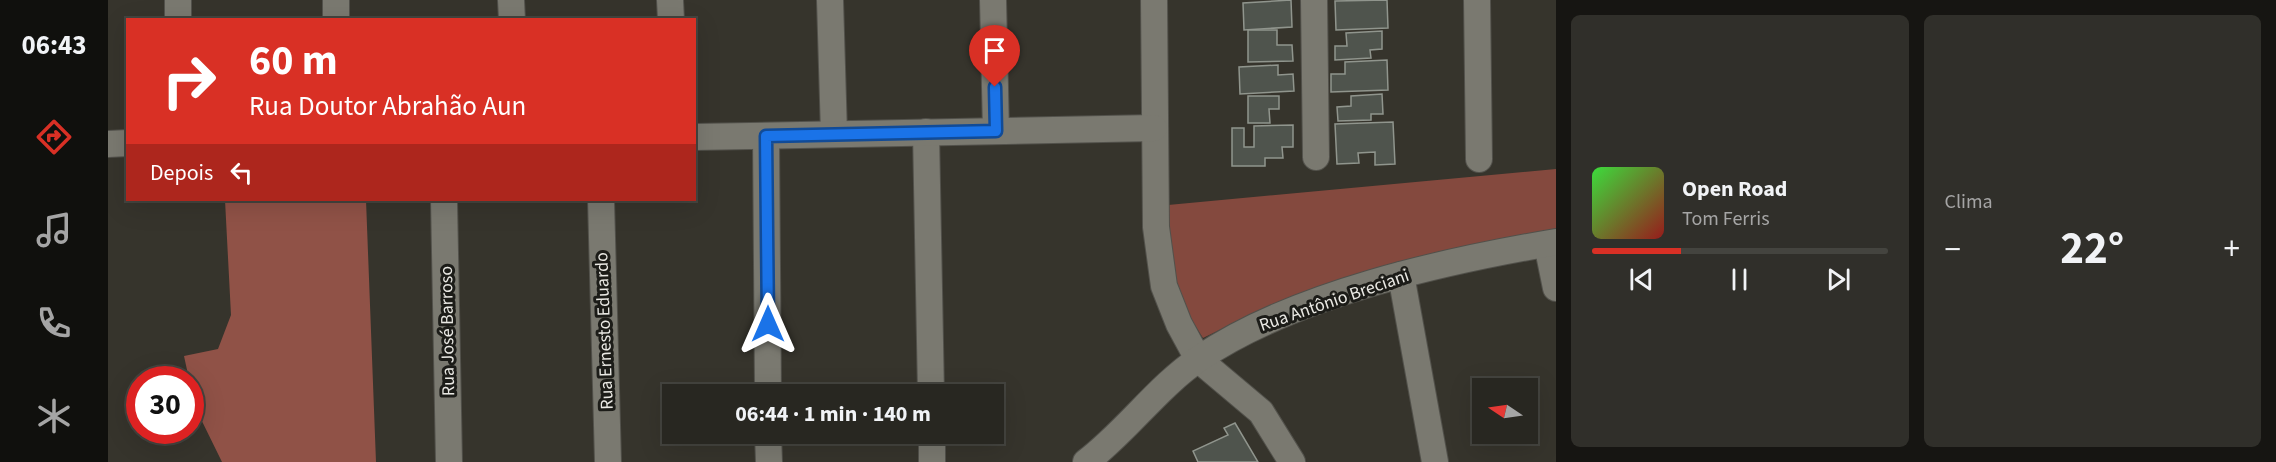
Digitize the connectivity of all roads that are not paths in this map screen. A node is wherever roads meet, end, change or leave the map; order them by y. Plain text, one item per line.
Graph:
1 (178, 0) edge
2 (336, 0) edge
3 (511, 0) edge
4 (670, 0) edge
5 (830, 0) edge
6 (993, 0) edge
7 (1154, 0) edge
8 (1314, 0) edge
9 (1477, 0) edge
10 (178, 18) edge
11 (336, 18) edge
12 (512, 18) edge
13 (671, 18) edge
14 (1154, 129) junction
15 (996, 131) junction
16 (926, 132) junction
17 (834, 134) junction
18 (766, 136) junction
19 (696, 137) edge
20 (126, 143) edge
21 (108, 144) edge
22 (1316, 157) dead end
23 (1479, 159) dead end
24 (444, 201) edge
25 (601, 201) edge
26 (1552, 243) edge
27 (1401, 275) junction
28 (1556, 288) edge
29 (1198, 359) junction
30 (768, 384) edge
31 (931, 384) edge
32 (768, 444) edge
33 (932, 444) edge
34 (449, 462) edge
35 (608, 462) edge
36 (769, 462) edge
37 (932, 462) edge
38 (1086, 462) edge
39 (1292, 462) edge
40 (1435, 462) edge

1 - 10 street
2 - 11 street
3 - 12 street
4 - 13 street
5 - 17 street
6 - 15 street
7 - 14 street
8 - 22 street
9 - 23 street
14 - 15 street
14 - 29 street
15 - 16 street
16 - 17 street
16 - 31 street
17 - 18 street
18 - 19 street
18 - 30 street
20 - 21 street
24 - 34 street, Rua José Barroso
25 - 35 street, Rua Ernesto Eduardo
26 - 27 street, Rua Antônio Breciani
26 - 28 street
27 - 29 street, Rua Antônio Breciani
27 - 40 street
29 - 38 street, Rua Antônio Breciani
29 - 39 street
32 - 36 street
33 - 37 street

